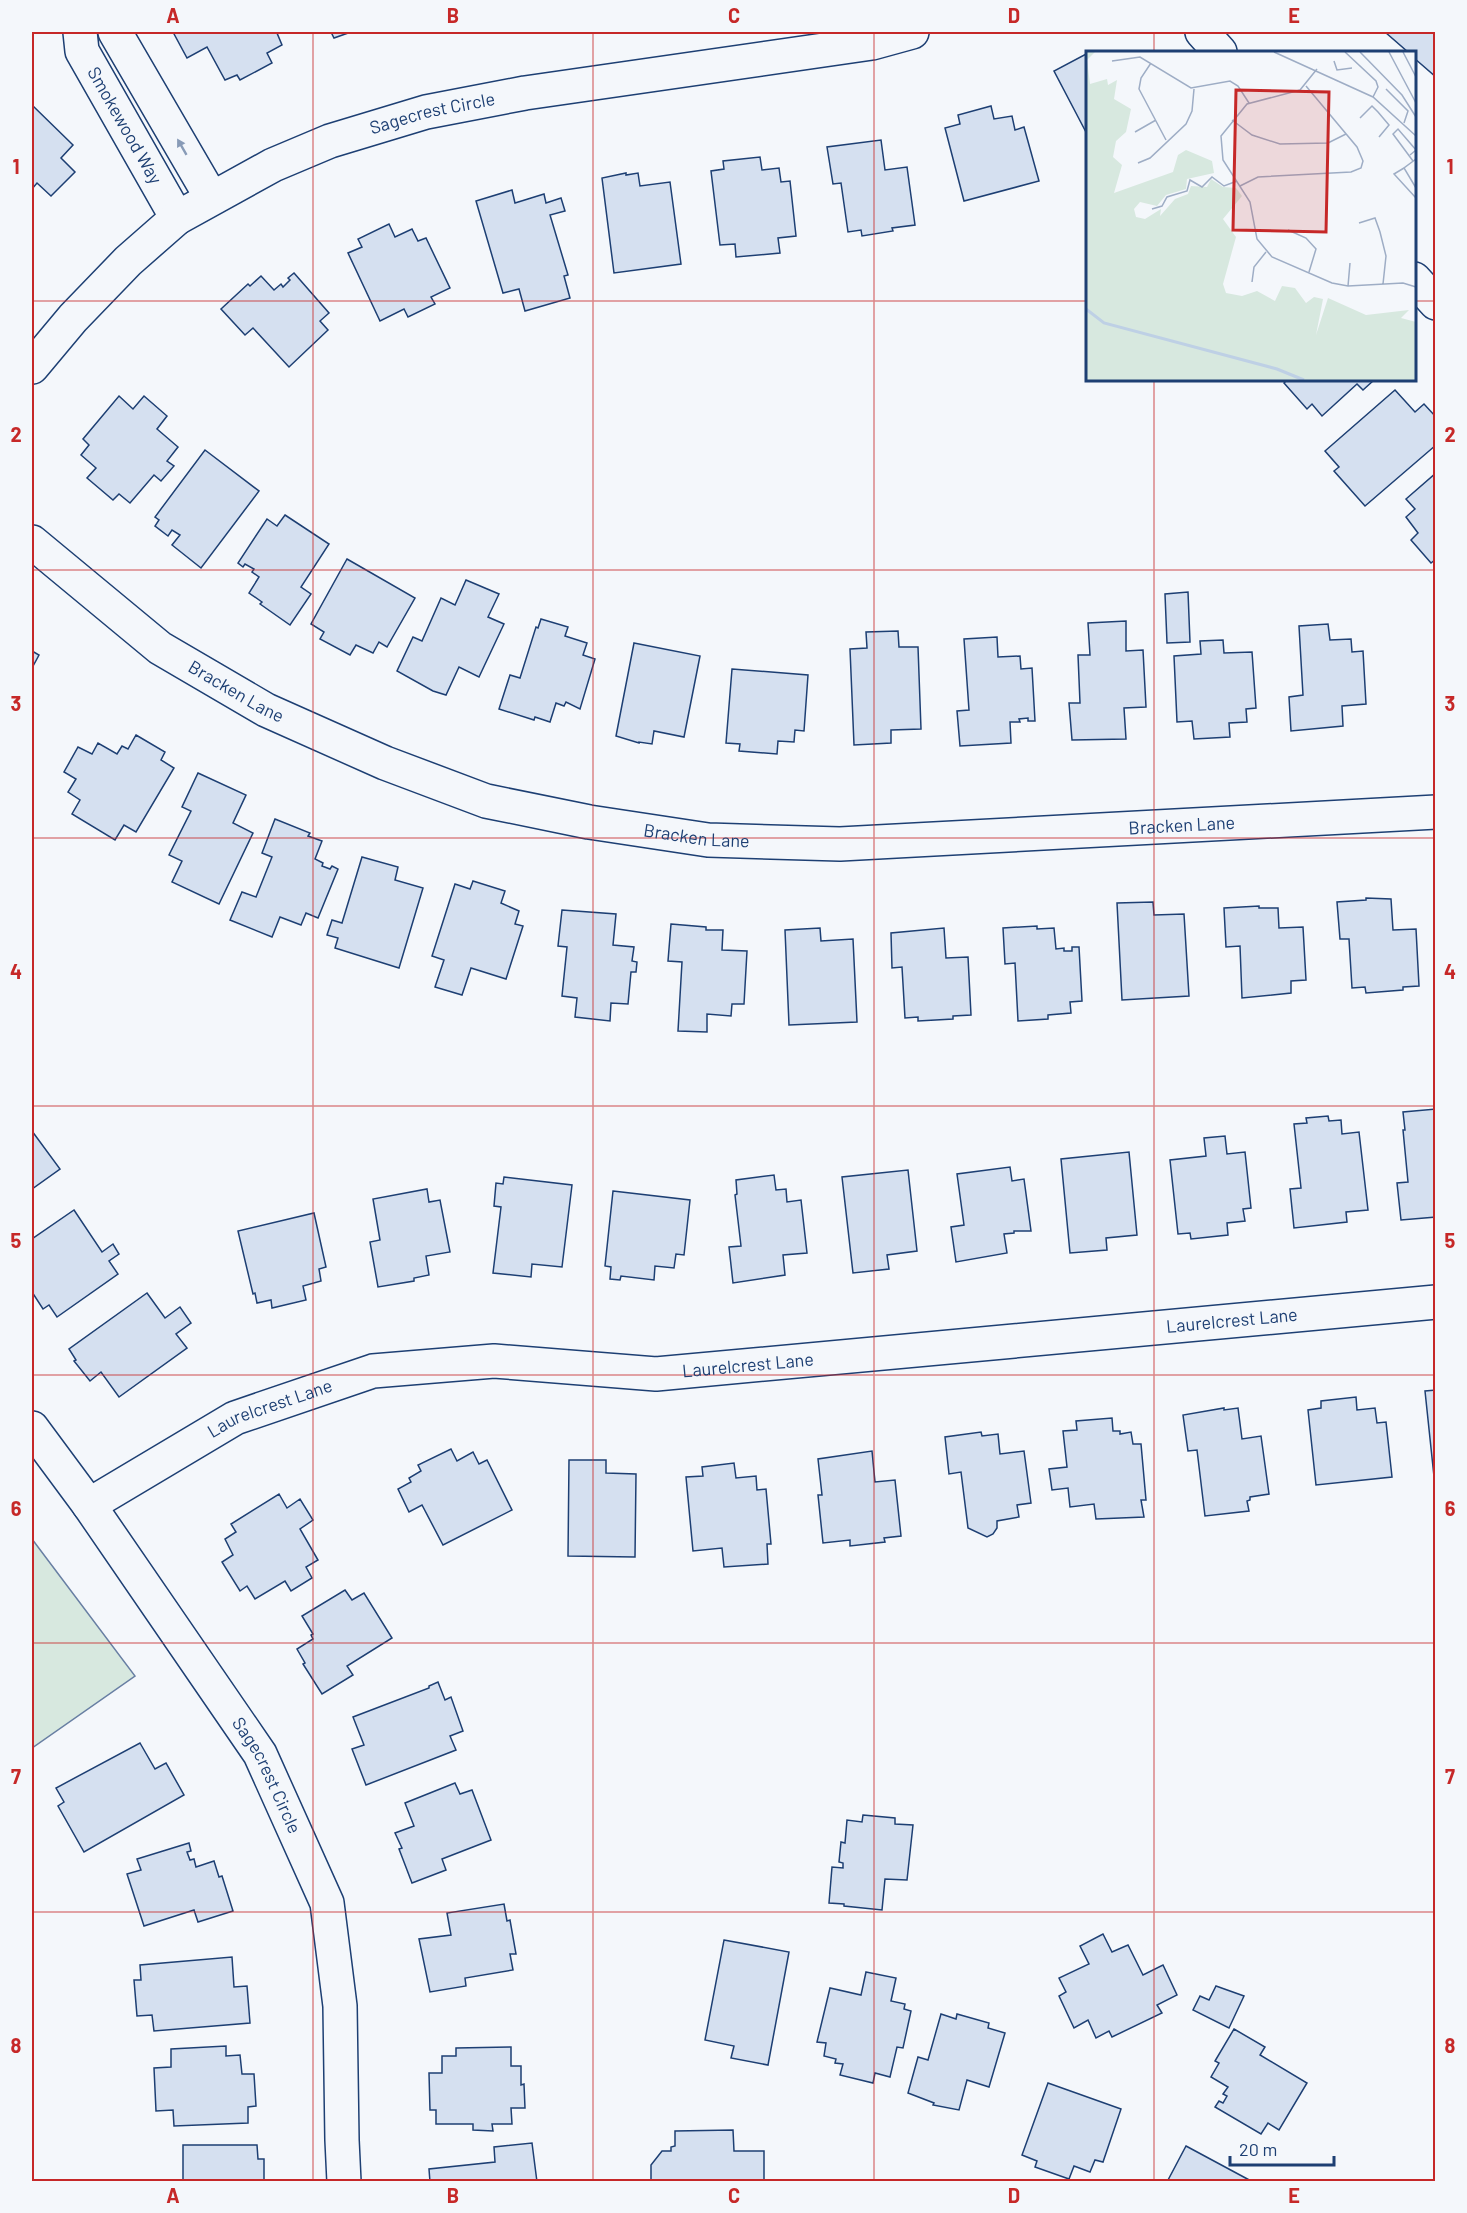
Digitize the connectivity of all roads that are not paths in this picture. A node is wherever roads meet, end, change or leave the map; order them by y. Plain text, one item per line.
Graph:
1 (80, 32) edge
2 (115, 32) edge
3 (912, 32) edge
4 (1202, 32) edge
5 (1219, 51) edge
6 (211, 197) junction
7 (177, 218) junction
8 (1416, 281) edge
9 (1436, 303) edge
10 (32, 367) edge
11 (32, 542) edge
12 (1436, 812) edge
13 (1436, 1302) edge
14 (34, 1437) edge
15 (89, 1505) junction
16 (344, 2181) edge

1 - 7 street, Smokewood Way
6 -> 2 street
3 - 6 street, Sagecrest Circle
4 - 5 street
6 - 7 street, Sagecrest Circle
7 - 10 street, Sagecrest Circle
8 - 9 street
11 - 12 street, Bracken Lane
13 - 15 street, Laurelcrest Lane
14 - 15 street, Sagecrest Circle
15 - 16 street, Sagecrest Circle

